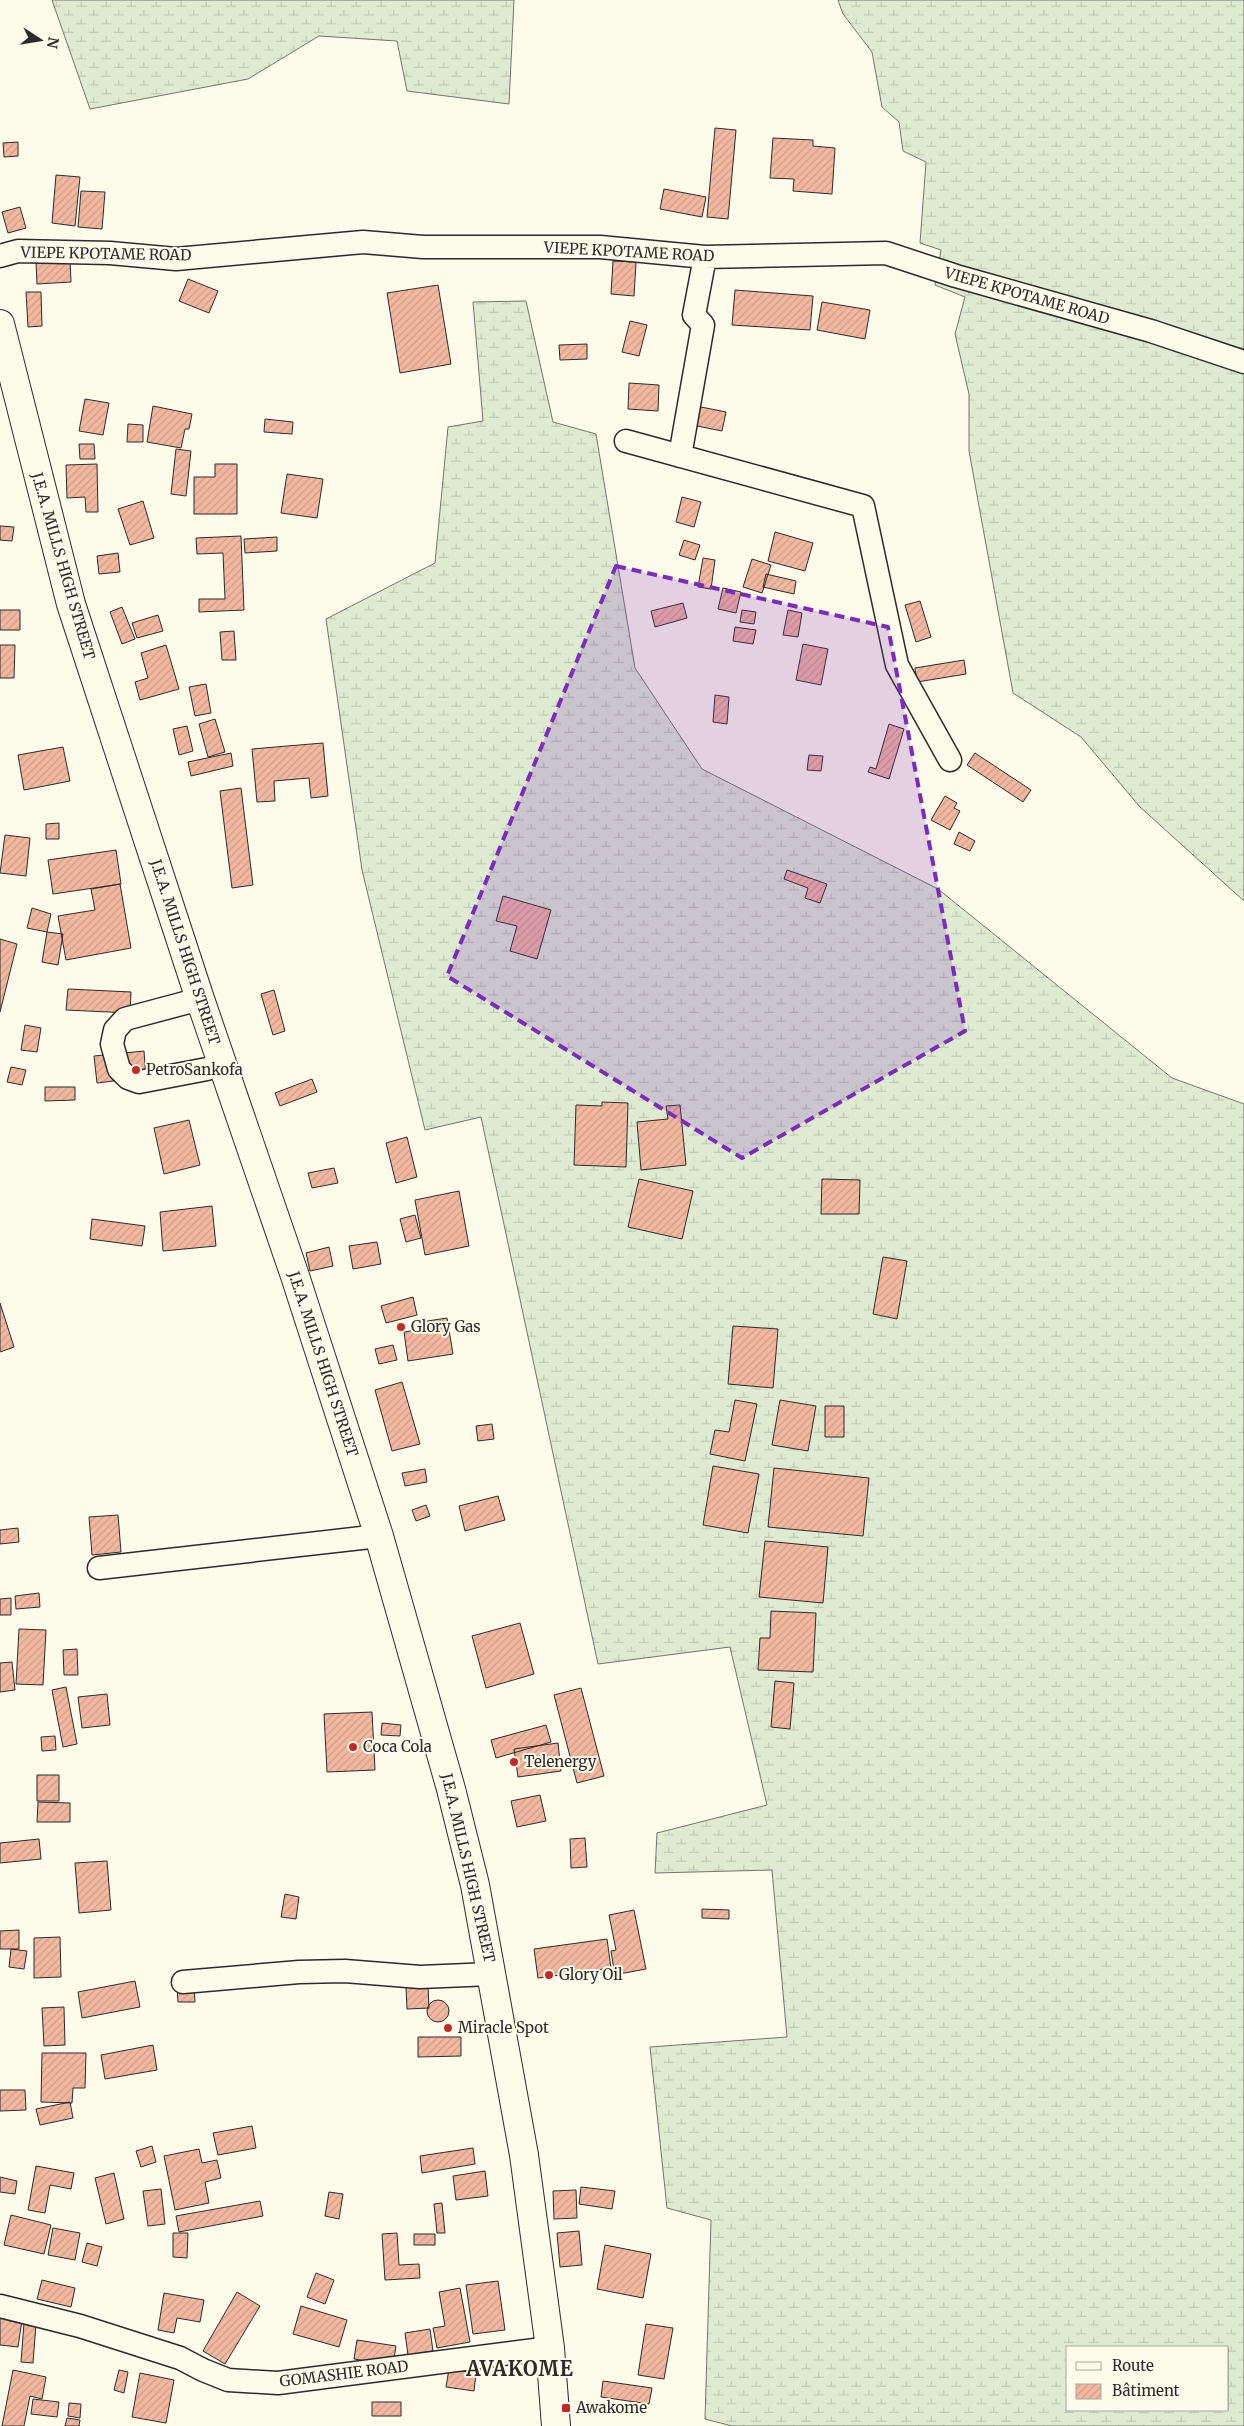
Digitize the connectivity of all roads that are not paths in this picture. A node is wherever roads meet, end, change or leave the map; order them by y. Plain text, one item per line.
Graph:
1 (0, 256) edge
2 (705, 257) junction
3 (0, 324) edge
4 (1244, 362) edge
5 (626, 441) dead end
6 (680, 456) junction
7 (950, 760) dead end
8 (200, 999) junction
9 (222, 1063) junction
10 (379, 1536) junction
11 (99, 1568) dead end
12 (491, 1974) junction
13 (183, 1982) dead end
14 (0, 2306) edge
15 (550, 2348) junction
16 (556, 2426) edge

1 - 2 street, VIEPE KPOTAME ROAD
2 - 4 street, VIEPE KPOTAME ROAD
2 - 6 street
3 - 8 highway, J.E.A. MILLS HIGH STREET
5 - 6 street
6 - 7 street
8 - 9 highway, J.E.A. MILLS HIGH STREET
8 - 9 street
9 - 10 highway, J.E.A. MILLS HIGH STREET
10 - 11 street
10 - 12 highway, J.E.A. MILLS HIGH STREET
12 - 13 street
12 - 15 highway, J.E.A. MILLS HIGH STREET
14 - 15 street, GOMASHIE ROAD
15 - 16 highway, J.E.A. MILLS HIGH STREET

